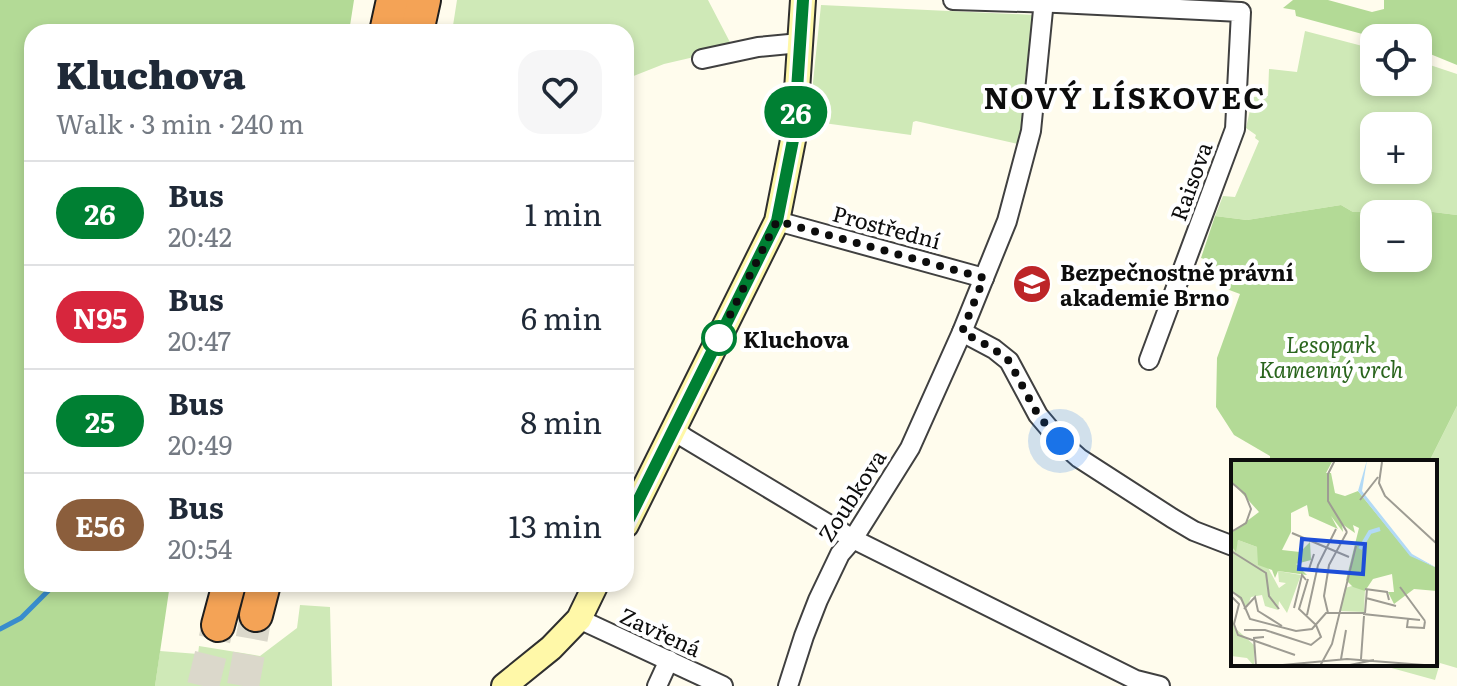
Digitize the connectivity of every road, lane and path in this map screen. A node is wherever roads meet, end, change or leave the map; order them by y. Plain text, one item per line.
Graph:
1 (393, 0) edge
2 (424, 0) edge
3 (803, 0) edge
4 (953, 0) edge
5 (1044, 2) edge
6 (388, 24) edge
7 (419, 24) edge
8 (800, 43) junction
9 (702, 59) dead end
10 (777, 221) junction
11 (984, 278) junction
12 (962, 332) junction
13 (1149, 360) dead end
14 (674, 429) junction
15 (634, 509) edge
16 (853, 539) junction
17 (1231, 545) edge
18 (227, 592) edge
19 (262, 592) edge
20 (592, 592) edge
21 (256, 615) tunnel mouth
22 (579, 619) junction
23 (218, 625) tunnel mouth
24 (669, 660) junction
25 (504, 686) edge
26 (657, 686) edge
27 (723, 686) edge
28 (788, 686) edge
29 (1160, 686) edge

1 - 6 highway
2 - 7 highway
3 - 8 street
4 - 5 street, Raisova
5 - 11 street, Zoubkova
5 - 13 street, Raisova
8 - 9 street
8 - 10 street
10 - 11 street, Prostřední
10 - 14 street
11 - 12 street, Zoubkova
12 - 16 street, Zoubkova
12 - 17 street
14 - 15 street
14 - 16 street
16 - 28 street, Zoubkova
16 - 29 street
18 - 23 highway
19 - 21 highway
20 - 22 street
22 - 24 street, Zavřená
22 - 25 street
24 - 26 street
24 - 27 street, Zavřená

